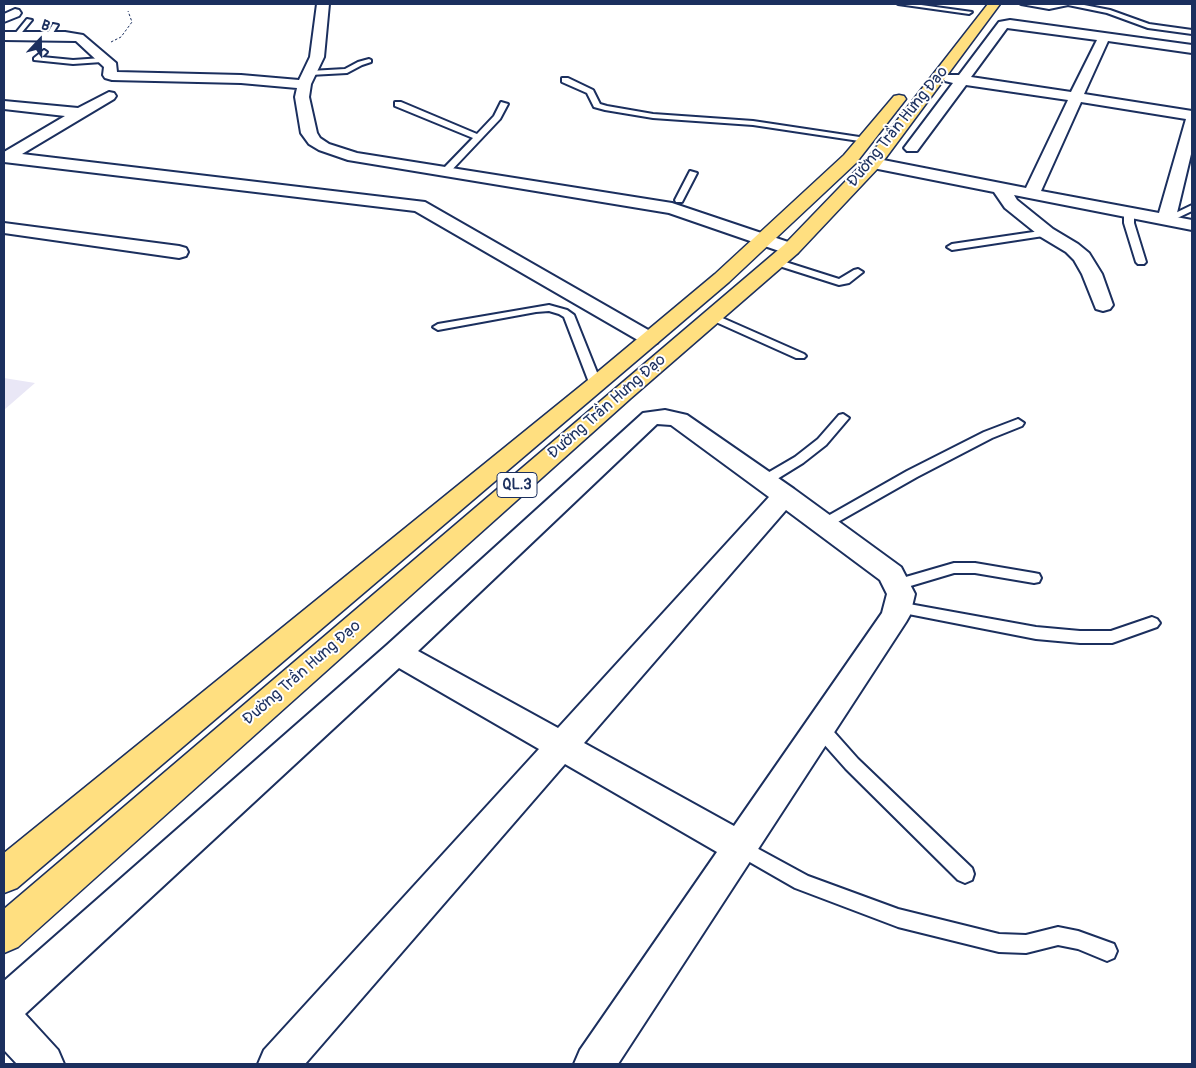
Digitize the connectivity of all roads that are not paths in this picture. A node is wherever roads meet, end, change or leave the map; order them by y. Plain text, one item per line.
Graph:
1 (323, 4) edge
2 (901, 4) edge
3 (994, 4) edge
4 (1024, 4) edge
5 (1065, 4) edge
6 (1070, 4) edge
7 (962, 7) edge
8 (29, 20) dead end
9 (55, 25) dead end
10 (1192, 32) edge
11 (10, 36) edge
12 (43, 36) junction
13 (1104, 37) junction
14 (1192, 49) edge
15 (44, 52) dead end
16 (102, 60) junction
17 (369, 61) dead end
18 (953, 75) junction
19 (307, 78) junction
20 (564, 80) dead end
21 (1077, 94) junction
22 (110, 96) dead end
23 (398, 104) dead end
24 (504, 104) dead end
25 (4, 105) edge
26 (1192, 108) edge
27 (80, 114) junction
28 (1192, 115) edge
29 (1192, 121) edge
30 (476, 137) junction
31 (912, 148) dead end
32 (870, 152) junction
33 (4, 158) edge
34 (445, 172) junction
35 (693, 173) dead end
36 (1000, 188) junction
37 (1031, 194) junction
38 (676, 204) junction
39 (1192, 208) edge
40 (1129, 213) junction
41 (1166, 220) junction
42 (1192, 225) edge
43 (4, 228) edge
44 (1047, 233) junction
45 (952, 247) dead end
46 (777, 250) junction
47 (179, 252) dead end
48 (1141, 262) dead end
49 (858, 272) dead end
50 (1103, 305) dead end
51 (711, 316) junction
52 (438, 327) dead end
53 (650, 339) junction
54 (800, 356) dead end
55 (596, 385) junction
56 (843, 418) dead end
57 (1018, 423) dead end
58 (775, 488) junction
59 (824, 524) junction
60 (1034, 578) dead end
61 (897, 596) junction
62 (1152, 623) dead end
63 (397, 653) junction
64 (820, 728) junction
65 (562, 746) junction
66 (740, 847) junction
67 (965, 874) dead end
68 (4, 876) edge
69 (4, 934) edge
70 (1107, 951) dead end
71 (4, 1007) edge
72 (4, 1021) edge
73 (44, 1064) edge
74 (278, 1064) edge
75 (594, 1064) edge

1 - 19 street
2 - 7 lane
3 - 18 highway, Đường Trần Hưng Đạo / QL.3
4 - 5 lane
6 - 10 lane
7 - 32 highway, Đường Trần Hưng Đạo / QL.3
8 - 11 lane
9 - 12 lane
11 - 12 street
12 - 16 street
13 - 14 street
13 - 18 street
13 - 21 street
15 - 16 lane
16 - 19 street
17 - 19 lane
18 - 21 street
18 - 31 street
18 - 32 highway, Đường Trần Hưng Đạo / QL.3
19 - 34 street
20 - 32 lane
21 - 26 street
21 - 28 street
21 - 37 street
22 - 27 street
23 - 30 lane
24 - 30 lane
25 - 27 street
27 - 33 street
29 - 41 street
30 - 34 lane
32 - 36 street
32 - 46 highway, Đường Trần Hưng Đạo / QL.3
33 - 53 street
34 - 38 street
35 - 38 lane
36 - 37 street
36 - 44 street
37 - 40 street
38 - 46 street
39 - 41 lane
40 - 41 street
40 - 48 lane
41 - 42 street
43 - 47 street
44 - 45 lane
44 - 50 street
46 - 49 lane
46 - 51 highway, Đường Trần Hưng Đạo / QL.3
46 - 53 highway, Đường Trần Hưng Đạo / QL.3
51 - 54 lane
51 - 69 highway, Đường Trần Hưng Đạo / QL.3
52 - 55 lane
53 - 55 highway, Đường Trần Hưng Đạo / QL.3
55 - 68 highway, Đường Trần Hưng Đạo / QL.3
56 - 58 lane
57 - 59 lane
58 - 59 street
58 - 63 street
58 - 65 street
59 - 61 street
60 - 61 lane
61 - 62 lane
61 - 64 street
63 - 65 street
63 - 71 street
64 - 66 street
64 - 67 lane
65 - 66 street
65 - 74 street
66 - 70 lane
66 - 75 street
72 - 73 street

